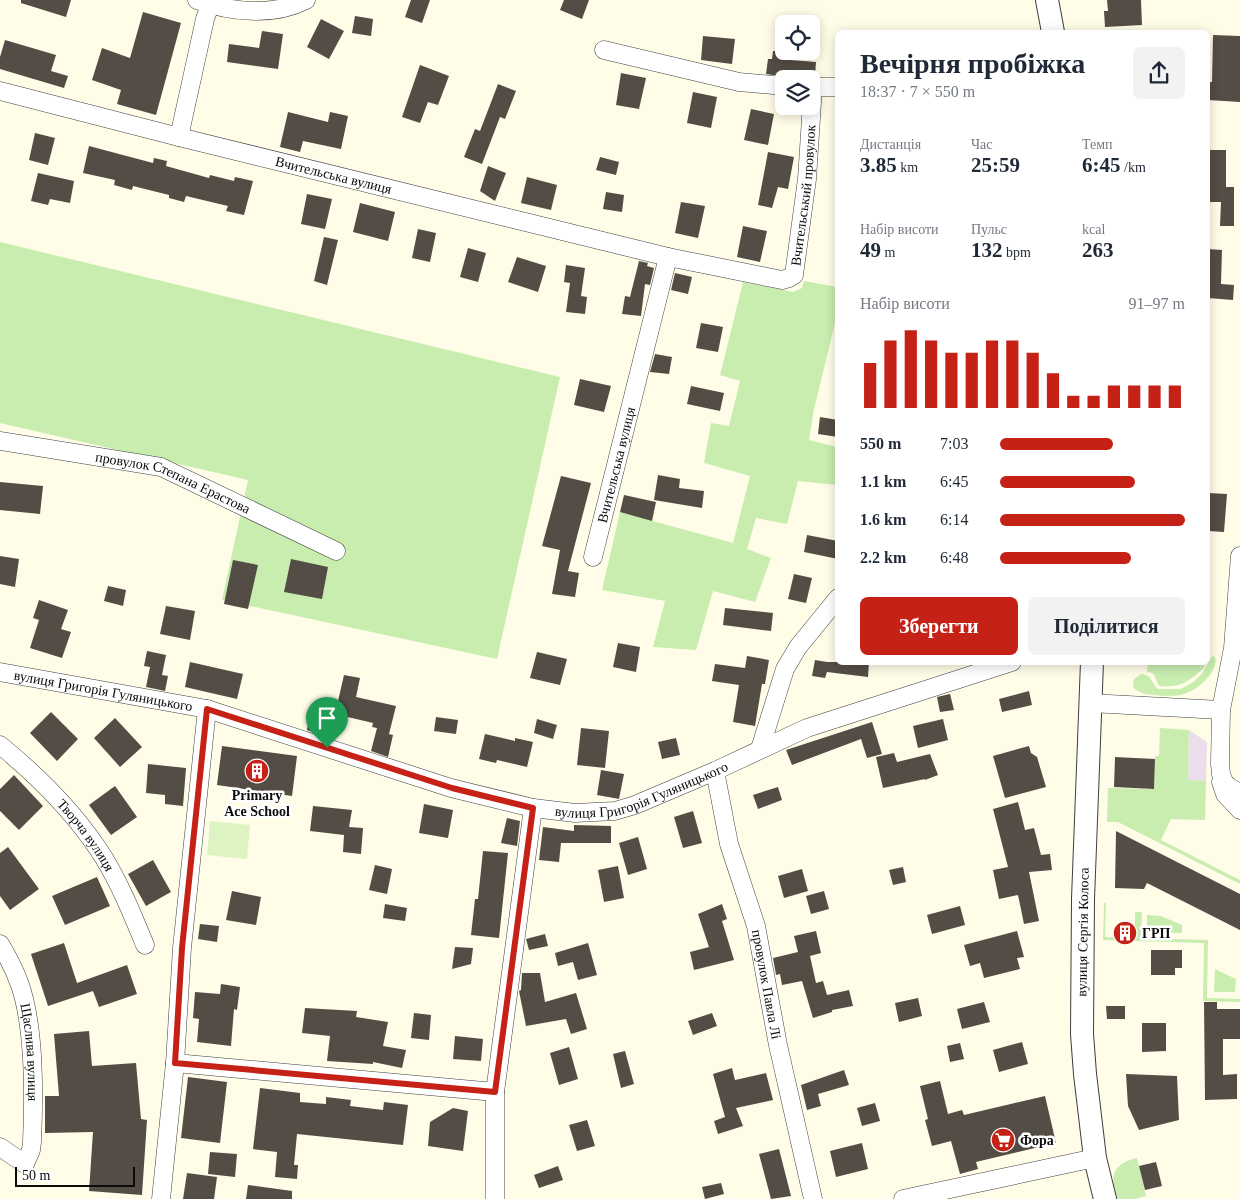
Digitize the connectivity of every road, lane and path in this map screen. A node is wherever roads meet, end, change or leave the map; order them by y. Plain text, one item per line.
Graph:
1 (306, 0) edge
2 (1047, 0) edge
3 (203, 2) edge
4 (1053, 30) edge
5 (604, 50) dead end
6 (775, 85) edge
7 (820, 87) edge
8 (835, 87) edge
9 (0, 91) edge
10 (810, 115) edge
11 (179, 137) junction
12 (668, 257) junction
13 (794, 275) joint
14 (0, 441) edge
15 (336, 551) dead end
16 (1240, 556) edge
17 (593, 557) dead end
18 (835, 602) edge
19 (1002, 665) edge
20 (1092, 665) edge
21 (0, 672) edge
22 (1090, 703) junction
23 (207, 709) junction
24 (1221, 710) junction
25 (0, 745) edge
26 (760, 749) junction
27 (1220, 764) junction
28 (714, 771) junction
29 (1240, 793) edge
30 (533, 808) junction
31 (1240, 810) edge
32 (0, 944) edge
33 (145, 945) dead end
34 (175, 1063) junction
35 (495, 1092) junction
36 (0, 1147) edge
37 (1090, 1160) junction
38 (161, 1199) edge
39 (495, 1199) edge
40 (813, 1199) edge
41 (903, 1199) edge
42 (1104, 1199) edge

1 - 3 street
2 - 4 street
3 - 11 street
5 - 6 street
7 - 8 street, Вчительський провулок
9 - 11 street, Вчительська вулиця
10 - 13 street, Вчительський провулок
11 - 12 street, Вчительська вулиця
12 - 13 street, Вчительська вулиця
12 - 17 street, Вчительська вулиця
14 - 15 street, провулок Степана Ерастова
16 - 24 street
18 - 26 street
19 - 26 street, вулиця Григорія Гуляницького
20 - 22 street, вулиця Сергія Колоса
21 - 23 street, вулиця Григорія Гуляницького
22 - 24 street
22 - 37 street, вулиця Сергія Колоса
23 - 30 street, вулиця Григорія Гуляницького
23 - 34 street, вулиця Григорія Гуляницького
24 - 27 street
25 - 33 street, Творча вулиця
26 - 28 street, вулиця Григорія Гуляницького
27 - 29 street
27 - 31 street
28 - 30 street, вулиця Григорія Гуляницького
28 - 40 street, провулок Павла Лі
30 - 35 street
32 - 36 street, Щаслива вулиця
34 - 35 street
34 - 38 street, вулиця Григорія Гуляницького
35 - 39 street
37 - 41 street
37 - 42 street, вулиця Сергія Колоса

